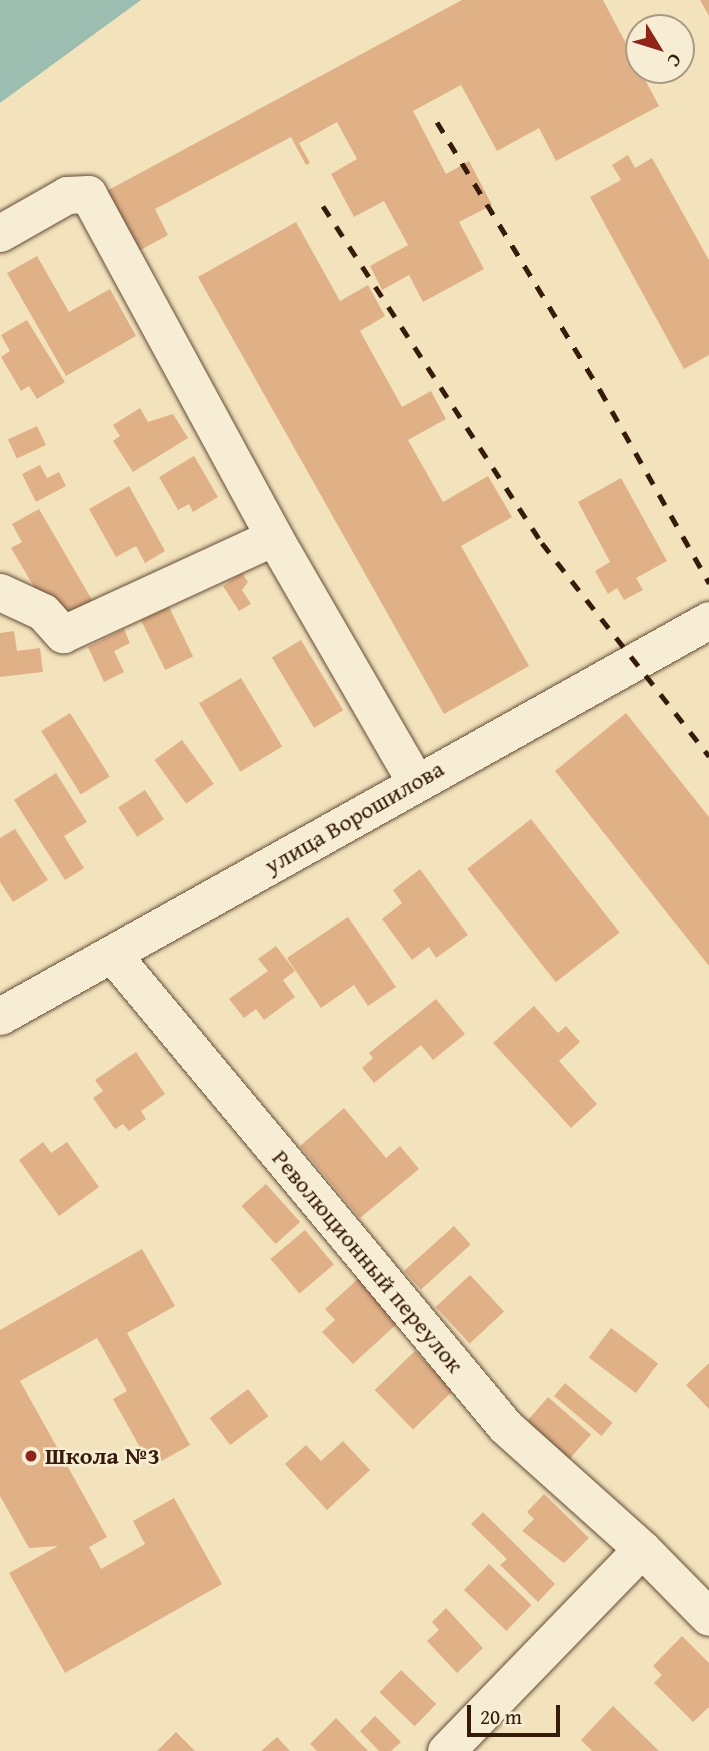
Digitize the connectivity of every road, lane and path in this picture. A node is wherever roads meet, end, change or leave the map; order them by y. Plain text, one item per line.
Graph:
1 (0, 233) edge
2 (274, 537) junction
3 (0, 592) edge
4 (709, 620) edge
5 (415, 781) junction
6 (112, 954) junction
7 (0, 1016) edge
8 (642, 1549) junction
9 (709, 1617) edge
10 (446, 1751) edge

1 - 2 street
2 - 3 street
2 - 5 street
4 - 5 street, улица Ворошилова
5 - 6 street, улица Ворошилова
6 - 7 street, улица Ворошилова
6 - 8 street, Революционный переулок
8 - 9 street, Революционный переулок
8 - 10 street

